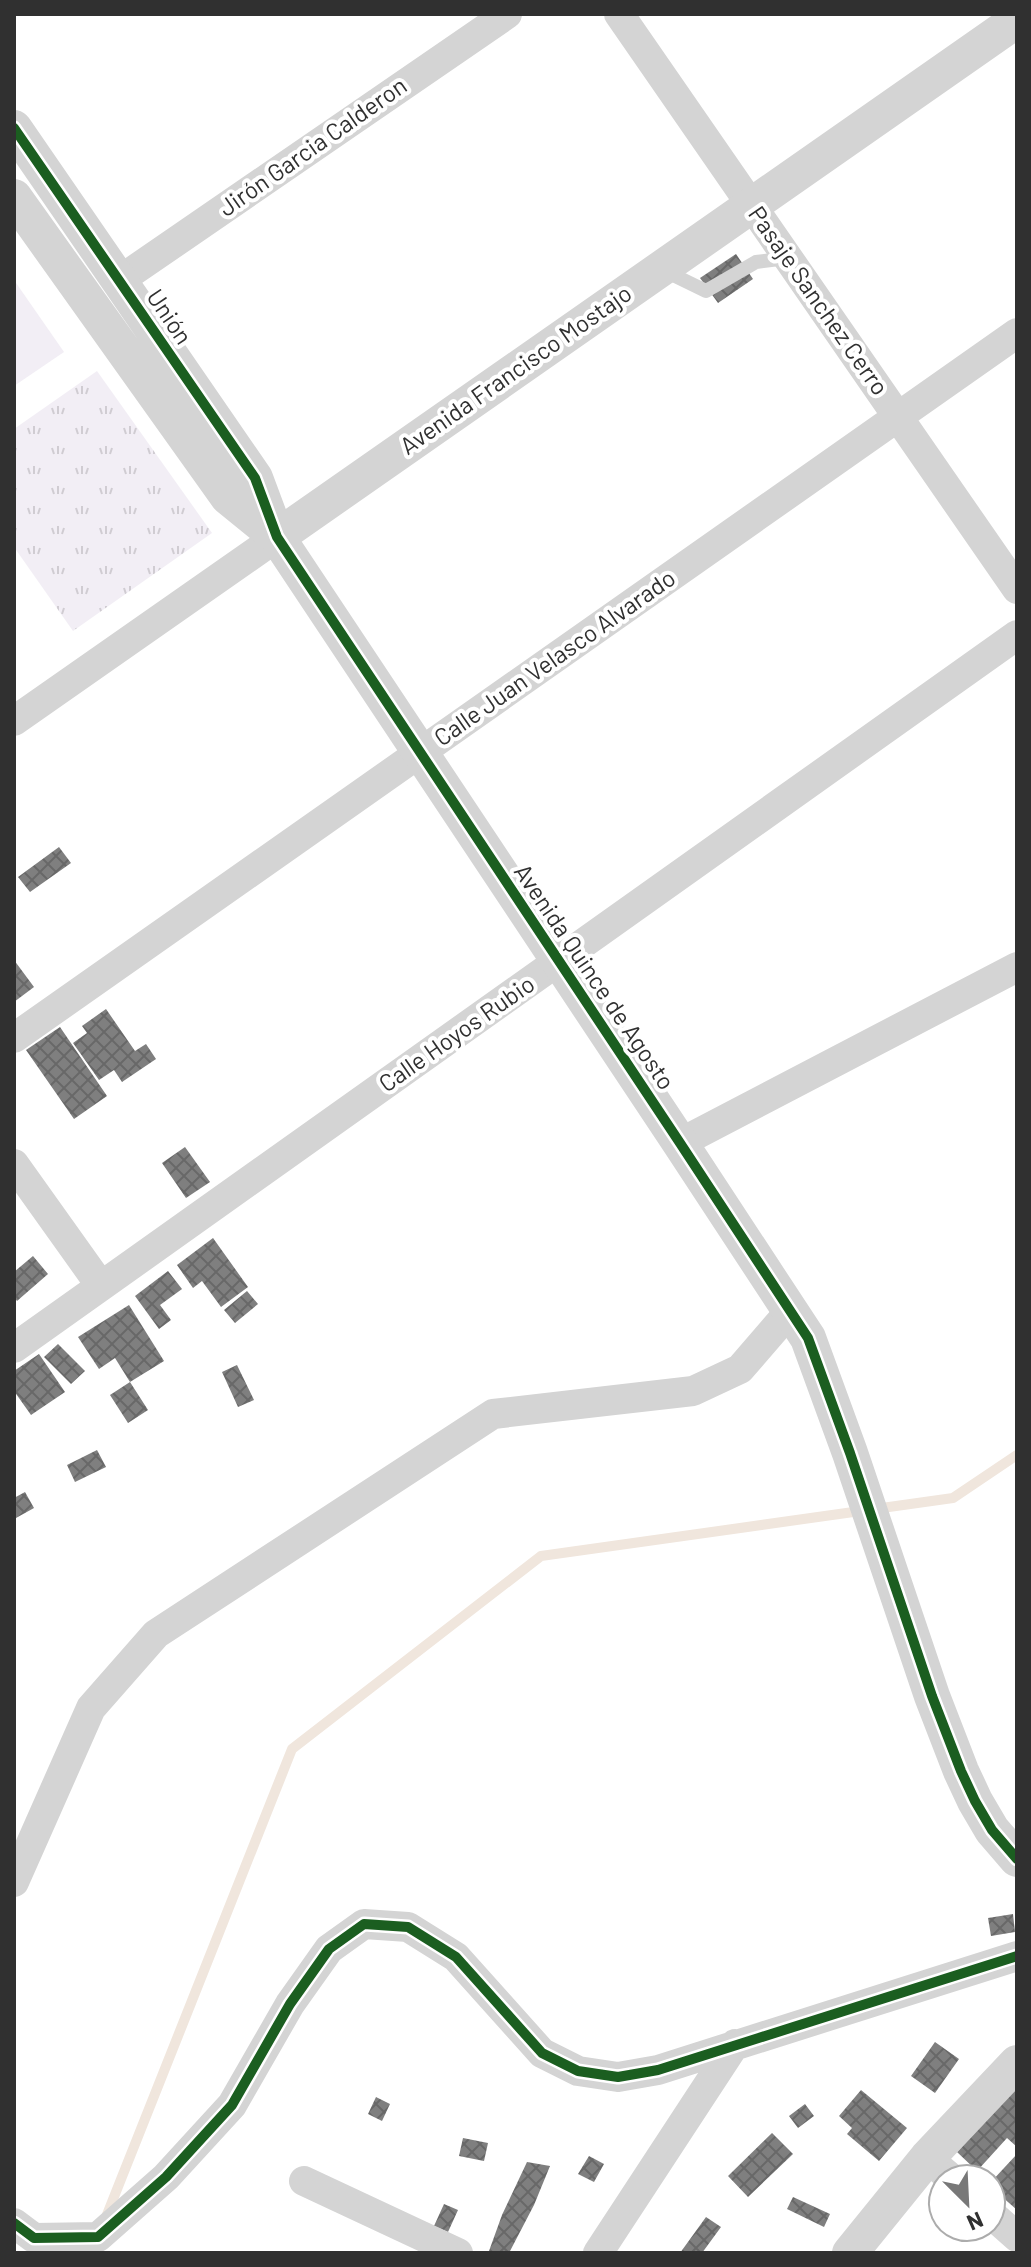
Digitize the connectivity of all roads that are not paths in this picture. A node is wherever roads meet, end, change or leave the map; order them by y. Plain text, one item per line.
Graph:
1 (507, 14) edge
2 (619, 14) edge
3 (1017, 20) edge
4 (14, 128) edge
5 (14, 197) edge
6 (751, 206) junction
7 (788, 258) junction
8 (661, 269) junction
9 (120, 280) junction
10 (1017, 333) edge
11 (899, 418) junction
12 (277, 537) junction
13 (1017, 589) edge
14 (1017, 635) edge
15 (14, 721) edge
16 (421, 753) junction
17 (559, 961) junction
18 (1017, 967) edge
19 (14, 1038) edge
20 (680, 1143) junction
21 (14, 1164) edge
22 (101, 1286) junction
23 (791, 1310) junction
24 (14, 1348) edge
25 (1017, 1859) edge
26 (14, 1882) edge
27 (1017, 1956) edge
28 (735, 2044) junction
29 (1017, 2063) edge
30 (944, 2163) edge
31 (927, 2180) edge
32 (304, 2181) dead end
33 (14, 2223) edge
34 (458, 2253) edge
35 (598, 2253) edge
36 (850, 2253) edge

1 - 9 street, Jirón Garcia Calderon
2 - 6 street, Pasaje Sanchez Cerro
3 - 6 street, Avenida Francisco Mostajo
4 - 9 street, Unión
5 - 12 street
6 - 7 street, Pasaje Sanchez Cerro
6 - 8 street, Avenida Francisco Mostajo
7 - 8 lane
7 - 11 street, Pasaje Sanchez Cerro
8 - 12 street, Avenida Francisco Mostajo
9 - 12 street, Unión
10 - 11 street, Calle Juan Velasco Alvarado
11 - 13 street, Pasaje Sanchez Cerro
11 - 16 street, Calle Juan Velasco Alvarado
12 - 15 street, Avenida Francisco Mostajo
12 - 16 street, Avenida Quince de Agosto
14 - 17 street, Calle Hoyos Rubio
16 - 17 street, Avenida Quince de Agosto
16 - 19 street, Calle Juan Velasco Alvarado
17 - 20 street, Avenida Quince de Agosto
17 - 22 street, Calle Hoyos Rubio
18 - 20 street
20 - 23 street, Avenida Quince de Agosto
21 - 22 street
22 - 24 street, Calle Hoyos Rubio
23 - 25 street, Avenida Quince de Agosto
23 - 26 street
27 - 28 street
28 - 33 street
28 - 35 street
29 - 30 street
31 - 36 street
32 - 34 street

